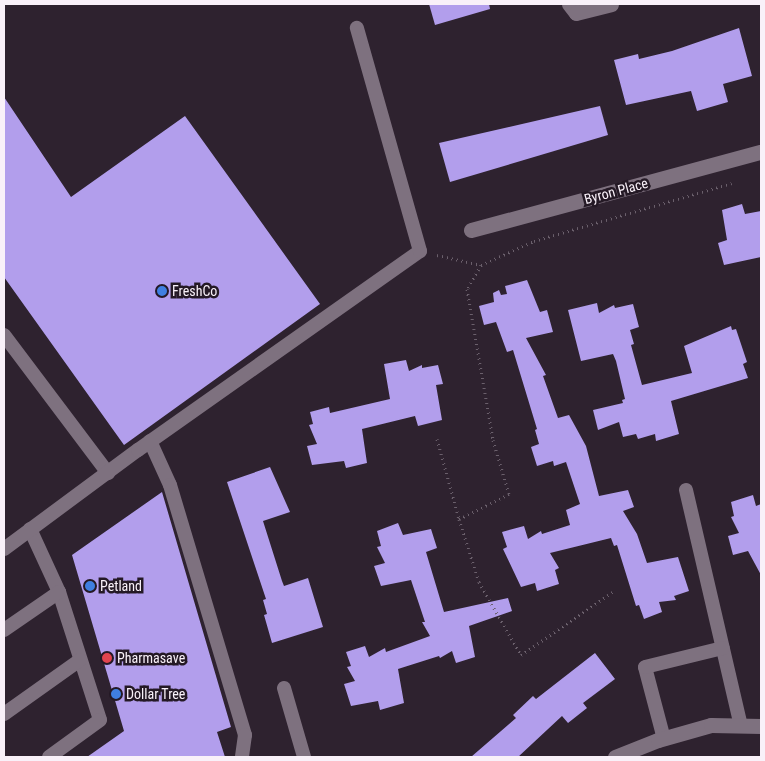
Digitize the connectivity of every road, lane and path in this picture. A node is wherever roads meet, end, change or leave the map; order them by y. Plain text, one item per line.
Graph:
1 (569, 4) edge
2 (611, 4) edge
3 (356, 28) dead end
4 (761, 152) edge
5 (734, 182) dead end
6 (472, 230) dead end
7 (420, 251) junction
8 (481, 265) junction
9 (4, 335) edge
10 (436, 439) dead end
11 (150, 441) junction
12 (108, 473) junction
13 (686, 490) dead end
14 (459, 519) junction
15 (30, 529) junction
16 (4, 549) edge
17 (614, 591) dead end
18 (59, 592) junction
19 (4, 630) edge
20 (722, 648) junction
21 (80, 660) junction
22 (284, 688) dead end
23 (4, 714) edge
24 (740, 726) junction
25 (761, 726) edge
26 (664, 738) junction
27 (49, 757) edge
28 (242, 757) edge
29 (304, 757) edge
30 (615, 757) edge

1 - 2 street
3 - 7 lane
4 - 6 street, Byron Place
5 - 8 path
7 - 8 path
7 - 11 lane
8 - 14 path
9 - 12 lane
10 - 14 path
11 - 12 lane
11 - 28 lane
12 - 15 lane
13 - 20 lane
14 - 17 path
15 - 16 lane
15 - 18 lane
18 - 19 lane
18 - 21 lane
20 - 24 lane
20 - 26 lane
21 - 23 lane
21 - 27 lane
22 - 29 lane
24 - 25 street
24 - 26 street
26 - 30 street

